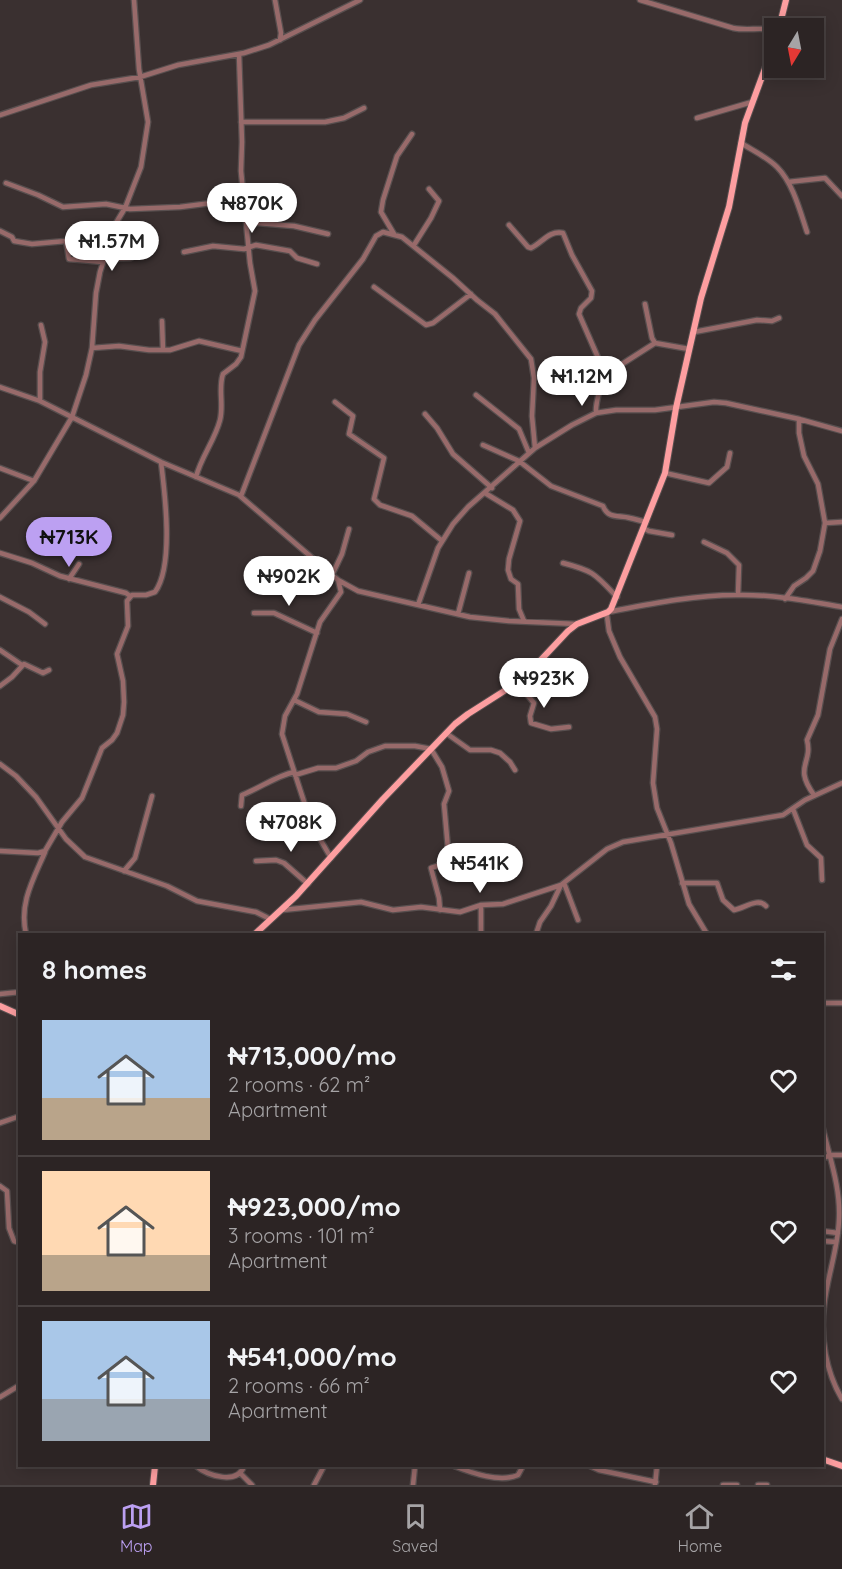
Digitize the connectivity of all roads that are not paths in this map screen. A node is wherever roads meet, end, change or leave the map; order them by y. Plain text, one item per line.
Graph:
1 (134, 0) edge
2 (275, 0) edge
3 (360, 0) edge
4 (640, 0) edge
5 (786, 0) edge
6 (782, 18) edge
7 (764, 28) edge
8 (280, 40) junction
9 (239, 54) junction
10 (764, 70) edge
11 (140, 77) junction
12 (752, 102) junction
13 (364, 108) dead end
14 (0, 115) edge
15 (697, 118) dead end
16 (241, 122) junction
17 (412, 134) dead end
18 (741, 143) junction
19 (788, 182) junction
20 (6, 183) dead end
21 (429, 189) dead end
22 (842, 196) edge
23 (243, 197) junction
24 (125, 208) junction
25 (246, 222) junction
26 (509, 225) dead end
27 (0, 231) edge
28 (807, 232) dead end
29 (328, 234) dead end
30 (394, 234) junction
31 (414, 245) junction
32 (248, 248) junction
33 (184, 252) dead end
34 (131, 258) dead end
35 (104, 260) junction
36 (316, 264) dead end
37 (374, 287) dead end
38 (471, 294) junction
39 (645, 304) dead end
40 (779, 318) dead end
41 (162, 321) dead end
42 (41, 325) dead end
43 (694, 332) junction
44 (655, 343) junction
45 (92, 348) junction
46 (689, 349) junction
47 (163, 350) junction
48 (242, 351) junction
49 (603, 378) junction
50 (0, 387) edge
51 (476, 395) dead end
52 (40, 401) junction
53 (334, 402) dead end
54 (676, 408) junction
55 (596, 413) junction
56 (425, 414) dead end
57 (72, 417) junction
58 (799, 419) junction
59 (842, 431) edge
60 (483, 445) dead end
61 (535, 448) junction
62 (529, 453) junction
63 (730, 453) dead end
64 (519, 461) junction
65 (161, 462) junction
66 (0, 468) edge
67 (664, 473) junction
68 (196, 477) junction
69 (34, 481) junction
70 (492, 488) junction
71 (485, 494) junction
72 (240, 496) junction
73 (0, 518) edge
74 (842, 522) edge
75 (825, 523) junction
76 (645, 525) junction
77 (349, 529) dead end
78 (672, 535) dead end
79 (441, 540) junction
80 (704, 542) dead end
81 (0, 553) edge
82 (79, 564) dead end
83 (563, 564) dead end
84 (469, 573) dead end
85 (332, 575) junction
86 (69, 579) junction
87 (338, 580) junction
88 (738, 595) junction
89 (130, 596) junction
90 (0, 597) edge
91 (616, 597) junction
92 (785, 599) junction
93 (418, 605) junction
94 (842, 607) edge
95 (254, 613) dead end
96 (605, 613) junction
97 (458, 615) junction
98 (842, 619) edge
99 (524, 621) junction
100 (45, 624) dead end
101 (577, 624) junction
102 (317, 633) junction
103 (0, 650) edge
104 (22, 664) junction
105 (49, 670) dead end
106 (523, 679) junction
107 (0, 686) edge
108 (294, 700) junction
109 (366, 722) dead end
110 (569, 727) dead end
111 (446, 733) junction
112 (431, 749) junction
113 (0, 764) edge
114 (515, 770) dead end
115 (295, 774) junction
116 (842, 783) edge
117 (814, 795) junction
118 (152, 796) dead end
119 (240, 806) dead end
120 (793, 809) junction
121 (59, 830) junction
122 (668, 835) junction
123 (0, 850) edge
124 (45, 851) junction
125 (331, 858) junction
126 (256, 861) dead end
127 (124, 872) junction
128 (822, 880) dead end
129 (682, 883) junction
130 (308, 884) junction
131 (563, 884) junction
132 (482, 905) junction
133 (766, 906) dead end
134 (282, 910) junction
135 (440, 910) junction
136 (270, 919) junction
137 (578, 920) dead end
138 (26, 933) edge
139 (256, 933) edge
140 (481, 933) edge
141 (536, 933) edge
142 (706, 933) edge
143 (18, 992) edge
144 (0, 994) edge
145 (824, 1003) edge
146 (842, 1003) edge
147 (0, 1006) edge
148 (18, 1014) edge
149 (18, 1117) edge
150 (0, 1123) edge
151 (824, 1132) edge
152 (830, 1155) junction
153 (842, 1155) edge
154 (824, 1158) edge
155 (0, 1186) edge
156 (841, 1221) edge
157 (824, 1231) edge
158 (838, 1233) junction
159 (824, 1240) edge
160 (18, 1242) edge
161 (836, 1242) junction
162 (18, 1386) edge
163 (0, 1397) edge
164 (842, 1399) edge
165 (824, 1461) edge
166 (842, 1466) edge
167 (155, 1467) edge
168 (198, 1467) edge
169 (244, 1467) edge
170 (323, 1467) edge
171 (415, 1467) edge
172 (457, 1467) edge
173 (522, 1467) edge
174 (592, 1467) edge
175 (657, 1467) edge
176 (241, 1474) junction
177 (656, 1483) edge
178 (153, 1485) edge
179 (252, 1485) edge
180 (314, 1485) edge
181 (413, 1485) edge
182 (723, 1485) edge
183 (737, 1485) edge
184 (758, 1485) edge
185 (766, 1485) edge

1 - 11 street
2 - 8 street
3 - 8 street
4 - 7 street
5 - 6 main road
8 - 9 street
9 - 11 street
9 - 16 street
10 - 12 main road
11 - 14 street
11 - 24 street
12 - 15 street
12 - 18 main road
13 - 16 street
16 - 23 street
17 - 30 street
18 - 19 street
18 - 43 main road
19 - 22 street
19 - 28 street
20 - 24 street
21 - 31 street
23 - 24 street
23 - 25 street
24 - 35 street
25 - 29 street
25 - 32 street
26 - 49 street
27 - 35 street
30 - 31 street
30 - 72 street
31 - 38 street
32 - 33 street
32 - 36 street
32 - 48 street
34 - 35 street
35 - 45 street
37 - 38 street
38 - 61 street
39 - 44 street
40 - 43 street
41 - 47 street
42 - 52 street
43 - 46 main road
44 - 46 street
44 - 49 street
45 - 47 street
45 - 57 street
46 - 54 main road
47 - 48 street
48 - 68 street
49 - 55 street
50 - 52 street
51 - 62 street
52 - 57 street
53 - 79 street
54 - 55 street
54 - 58 street
54 - 67 main road
55 - 61 street
56 - 70 street
57 - 65 street
57 - 69 street
58 - 59 street
58 - 75 street
60 - 64 street
61 - 62 street
62 - 64 street
63 - 67 street
64 - 70 street
64 - 76 street
65 - 68 street
65 - 89 street
66 - 69 street
67 - 76 main road
68 - 72 street
69 - 73 street
70 - 71 street
71 - 79 street
71 - 99 street
72 - 85 street
74 - 75 street
75 - 92 street
76 - 78 street
76 - 91 main road
77 - 85 street
79 - 93 street
80 - 88 street
81 - 86 street
82 - 86 street
83 - 91 street
84 - 97 street
85 - 87 street
86 - 89 street
87 - 93 street
87 - 102 street
88 - 92 street
88 - 96 street
89 - 121 street
90 - 100 street
91 - 96 main road
92 - 94 street
93 - 97 street
95 - 102 street
96 - 101 main road
96 - 122 street
97 - 99 street
98 - 117 street
99 - 101 street
101 - 106 main road
102 - 108 street
103 - 104 street
104 - 105 street
104 - 107 street
106 - 110 street
106 - 111 main road
108 - 109 street
108 - 115 street
111 - 112 main road
111 - 114 street
112 - 115 street
112 - 125 main road
112 - 135 street
113 - 121 street
115 - 119 street
115 - 125 street
116 - 117 street
117 - 120 street
118 - 127 street
120 - 122 street
120 - 128 street
121 - 124 street
121 - 127 street
122 - 129 street
122 - 131 street
123 - 124 street
124 - 138 street
125 - 130 main road
126 - 130 street
127 - 136 street
129 - 133 street
129 - 142 street
130 - 134 main road
131 - 132 street
131 - 137 street
131 - 141 street
132 - 135 street
132 - 140 street
134 - 135 street
134 - 136 main road
136 - 139 main road
143 - 144 street
145 - 146 street
147 - 148 main road
149 - 150 street
151 - 152 street
152 - 153 street
152 - 154 street
152 - 156 street
155 - 160 street
156 - 158 street
157 - 158 street
158 - 161 street
159 - 161 street
161 - 164 street
162 - 163 street
165 - 166 main road
167 - 178 main road
168 - 176 street
169 - 176 street
170 - 180 street
171 - 181 street
172 - 173 street
174 - 177 street
175 - 177 street
176 - 179 street
182 - 183 street
184 - 185 street

